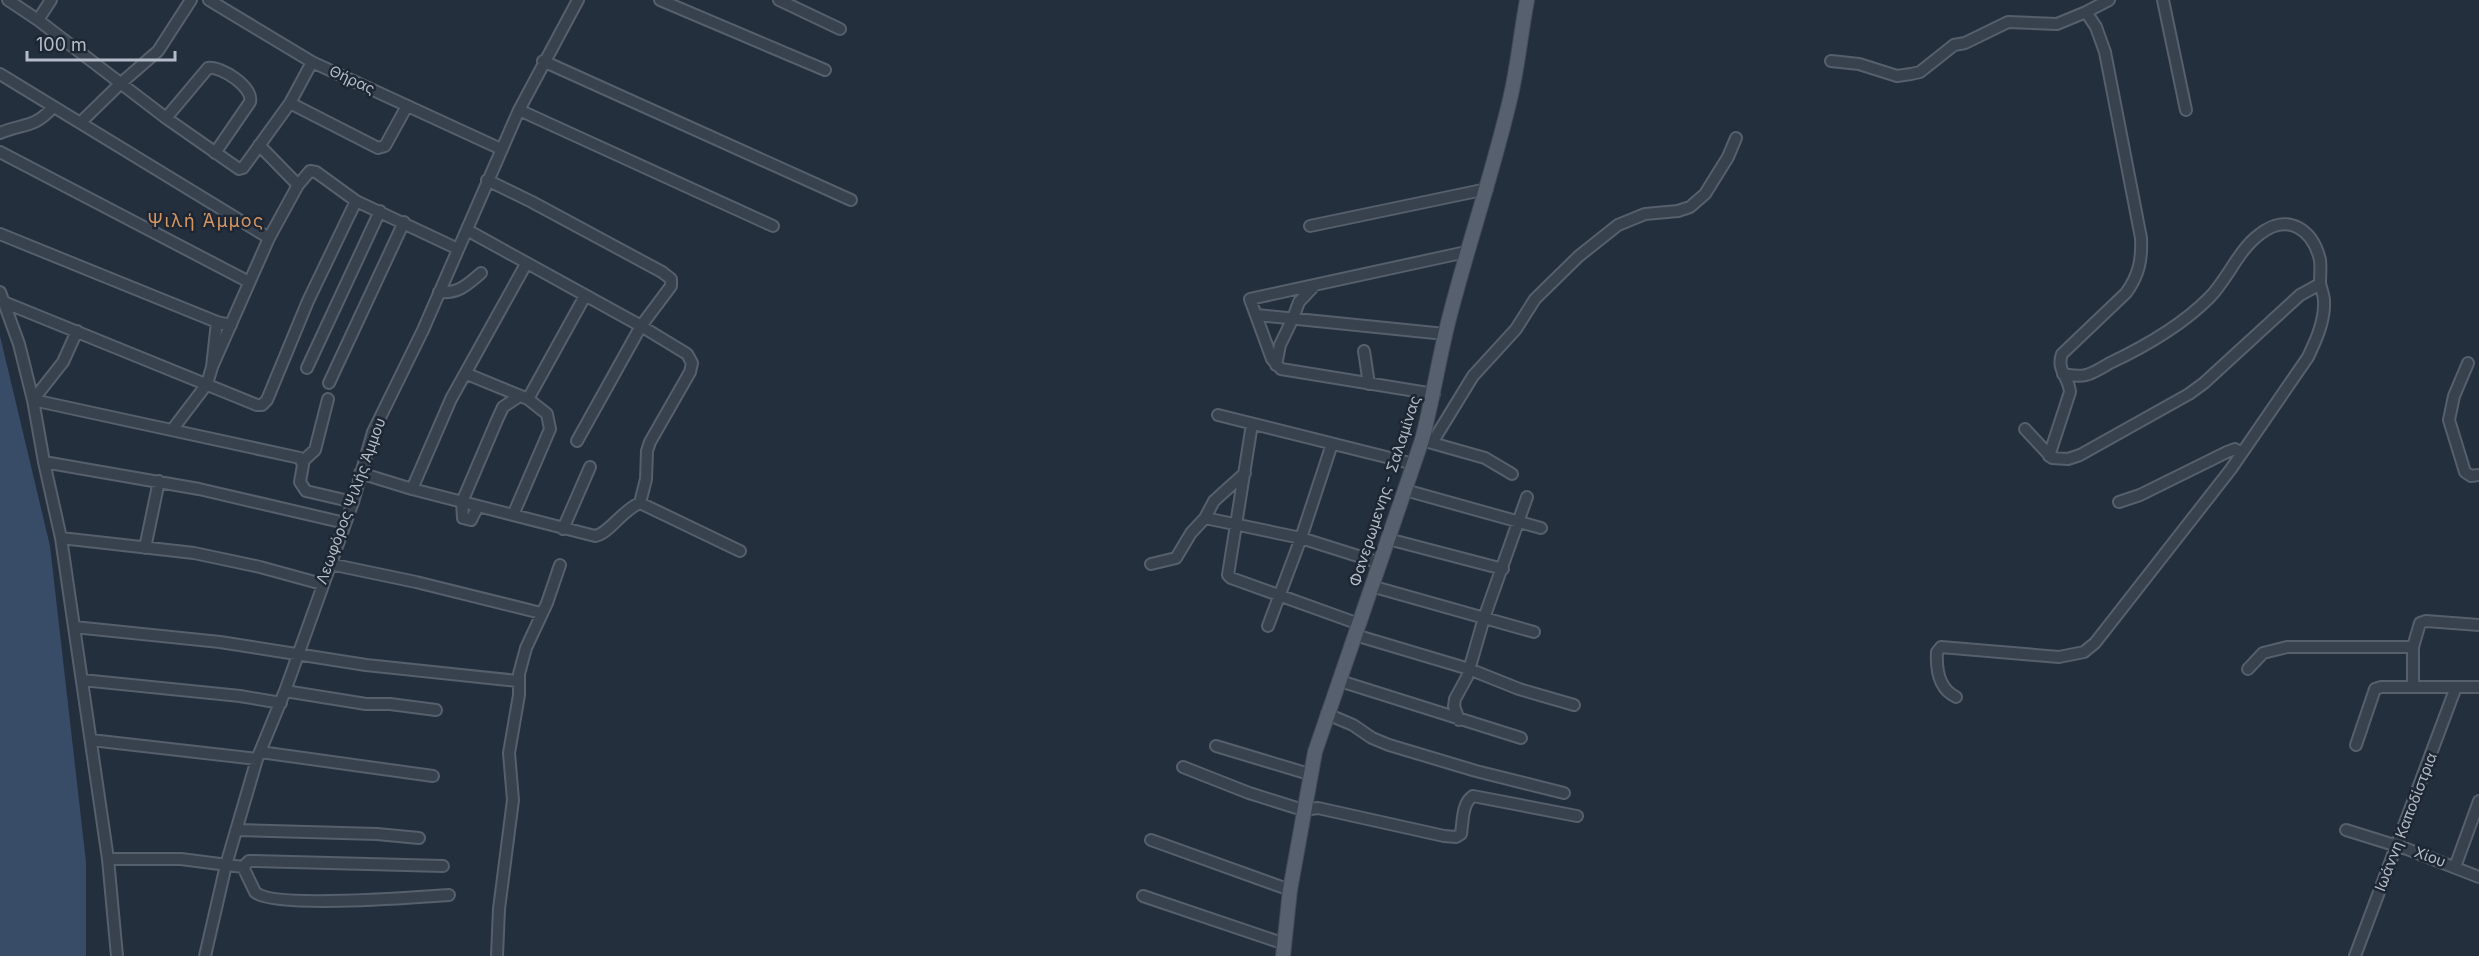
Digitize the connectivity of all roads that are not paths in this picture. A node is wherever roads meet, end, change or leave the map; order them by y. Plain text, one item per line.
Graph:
1 (8, 0) edge
2 (51, 0) edge
3 (191, 0) edge
4 (209, 0) edge
5 (578, 0) edge
6 (660, 0) edge
7 (779, 0) edge
8 (1527, 0) edge
9 (2109, 0) edge
10 (2163, 0) edge
11 (2086, 12) junction
12 (38, 20) junction
13 (840, 29) dead end
14 (1831, 61) dead end
15 (312, 62) junction
16 (543, 62) junction
17 (825, 70) dead end
18 (0, 74) edge
19 (120, 84) junction
20 (290, 103) junction
21 (406, 106) junction
22 (53, 107) junction
23 (519, 110) junction
24 (2186, 111) dead end
25 (166, 118) junction
26 (81, 123) junction
27 (0, 132) edge
28 (1736, 138) dead end
29 (260, 146) junction
30 (501, 149) junction
31 (0, 152) edge
32 (215, 153) junction
33 (487, 180) junction
34 (298, 185) junction
35 (1487, 189) junction
36 (851, 200) dead end
37 (356, 201) junction
38 (380, 211) junction
39 (404, 222) junction
40 (773, 226) dead end
41 (1310, 226) dead end
42 (467, 230) junction
43 (0, 234) edge
44 (269, 238) junction
45 (458, 249) junction
46 (1466, 252) junction
47 (526, 264) junction
48 (481, 273) dead end
49 (249, 282) junction
50 (2320, 284) junction
51 (1314, 286) junction
52 (0, 292) edge
53 (439, 292) junction
54 (585, 296) junction
55 (6, 303) junction
56 (1257, 315) junction
57 (1293, 318) junction
58 (217, 322) junction
59 (231, 325) junction
60 (641, 326) junction
61 (77, 331) junction
62 (1445, 334) junction
63 (1364, 351) dead end
64 (2468, 363) dead end
65 (1276, 365) junction
66 (212, 367) junction
67 (307, 368) dead end
68 (467, 374) junction
69 (2063, 374) junction
70 (329, 383) dead end
71 (207, 384) junction
72 (1369, 384) junction
73 (1434, 394) junction
74 (523, 398) junction
75 (328, 399) dead end
76 (33, 400) junction
77 (1218, 415) dead end
78 (1252, 424) junction
79 (2025, 429) dead end
80 (172, 430) junction
81 (577, 441) dead end
82 (1427, 442) junction
83 (1332, 444) junction
84 (2241, 453) junction
85 (2049, 456) junction
86 (303, 461) junction
87 (44, 462) junction
88 (1414, 465) junction
89 (590, 467) dead end
90 (360, 472) junction
91 (1245, 473) junction
92 (1512, 474) dead end
93 (2479, 475) edge
94 (159, 481) junction
95 (412, 489) junction
96 (1406, 490) junction
97 (1527, 496) dead end
98 (352, 502) junction
99 (462, 502) junction
100 (2119, 502) dead end
101 (640, 503) junction
102 (478, 506) junction
103 (513, 515) junction
104 (1205, 518) junction
105 (1518, 522) junction
106 (345, 523) junction
107 (1237, 526) junction
108 (1541, 528) dead end
109 (563, 529) junction
110 (61, 538) junction
111 (1301, 538) junction
112 (1388, 539) junction
113 (145, 548) junction
114 (740, 551) dead end
115 (1380, 563) junction
116 (330, 564) junction
117 (1151, 564) dead end
118 (560, 565) dead end
119 (1503, 569) junction
120 (322, 584) junction
121 (1371, 586) junction
122 (1279, 593) junction
123 (541, 613) junction
124 (1484, 618) junction
125 (2479, 625) edge
126 (1268, 626) dead end
127 (74, 627) junction
128 (1357, 629) junction
129 (1534, 632) dead end
130 (2413, 646) junction
131 (299, 653) junction
132 (1469, 669) junction
133 (2248, 669) dead end
134 (82, 680) junction
135 (518, 681) junction
136 (1340, 681) junction
137 (2414, 687) junction
138 (2457, 687) junction
139 (2479, 687) edge
140 (285, 691) junction
141 (1956, 697) dead end
142 (281, 703) junction
143 (1574, 705) dead end
144 (436, 710) dead end
145 (1327, 714) junction
146 (1459, 720) junction
147 (1521, 738) dead end
148 (91, 740) junction
149 (2356, 745) dead end
150 (1216, 746) dead end
151 (258, 756) junction
152 (1183, 767) dead end
153 (1309, 774) junction
154 (432, 776) dead end
155 (1564, 793) dead end
156 (2479, 801) edge
157 (1303, 810) junction
158 (1576, 816) dead end
159 (236, 830) junction
160 (2346, 830) dead end
161 (419, 838) dead end
162 (1151, 840) dead end
163 (2397, 846) junction
164 (108, 859) junction
165 (226, 866) junction
166 (442, 866) dead end
167 (243, 867) junction
168 (2455, 867) junction
169 (2479, 877) edge
170 (1290, 890) junction
171 (449, 895) dead end
172 (1143, 896) dead end
173 (1284, 950) edge
174 (117, 956) edge
175 (205, 956) edge
176 (497, 956) edge
177 (2355, 956) edge

1 - 12 street
2 - 12 street
3 - 19 street
4 - 15 street, Θήρας
5 - 16 street, Λεωφόρος Ψιλής Άμμου
6 - 17 street
7 - 13 street
8 - 35 main road, Φανερωμενης - Σαλαμίνας
9 - 11 street
10 - 24 street
11 - 14 street
11 - 69 street
12 - 19 street
15 - 20 street
15 - 21 street, Θήρας
16 - 23 street, Λεωφόρος Ψιλής Άμμου
16 - 36 street
18 - 22 street
19 - 25 street
19 - 26 street
20 - 21 street
20 - 29 street
21 - 30 street, Θήρας
22 - 26 street
22 - 27 street
23 - 30 street, Λεωφόρος Ψιλής Άμμου
23 - 40 street
25 - 32 street
25 - 32 street
26 - 44 street
28 - 82 street
29 - 32 street
29 - 34 street
30 - 33 street, Λεωφόρος Ψιλής Άμμου
31 - 49 street
33 - 42 street, Λεωφόρος Ψιλής Άμμου
33 - 60 street
34 - 37 street
34 - 44 street
35 - 41 street
35 - 46 main road, Φανερωμενης - Σαλαμίνας
37 - 38 street
37 - 71 street
38 - 39 street
38 - 67 street
39 - 45 street
39 - 70 street
42 - 45 street, Λεωφόρος Ψιλής Άμμου
42 - 47 street
43 - 58 street
44 - 49 street
45 - 53 street, Λεωφόρος Ψιλής Άμμου
46 - 51 street
46 - 62 main road, Φανερωμενης - Σαλαμίνας
47 - 54 street
47 - 68 street
48 - 53 street
49 - 59 street
50 - 69 street
50 - 84 street
50 - 85 street
51 - 56 street
51 - 57 street
52 - 55 street
53 - 90 street, Λεωφόρος Ψιλής Άμμου
54 - 60 street
54 - 74 street
55 - 61 street
55 - 76 street
56 - 57 street
56 - 65 street
57 - 62 street
57 - 65 street
58 - 59 street
58 - 66 street
59 - 66 street
60 - 81 street
60 - 101 street
61 - 71 street
61 - 76 street
62 - 73 main road, Φανερωμενης - Σαλαμίνας
63 - 72 street
64 - 93 street
65 - 72 street
66 - 71 street
68 - 74 street
68 - 95 street
69 - 85 street
71 - 80 street
72 - 73 street
73 - 82 main road, Φανερωμενης - Σαλαμίνας
74 - 99 street
74 - 103 street
75 - 86 street
76 - 80 street
76 - 87 street
77 - 78 street
78 - 83 street
78 - 91 street
79 - 85 street
80 - 86 street
82 - 88 main road, Φανερωμενης - Σαλαμίνας
82 - 92 street
83 - 88 street
83 - 111 street
84 - 100 street
84 - 141 street
86 - 98 street
87 - 94 street
87 - 110 street
88 - 96 main road, Φανερωμενης - Σαλαμίνας
89 - 109 street
90 - 95 street
90 - 98 street, Λεωφόρος Ψιλής Άμμου
91 - 104 street
91 - 107 street
94 - 106 street
94 - 113 street
95 - 99 street
96 - 105 street
96 - 112 main road, Φανερωμενης - Σαλαμίνας
97 - 105 street
98 - 106 street, Λεωφόρος Ψιλής Άμμου
99 - 102 street
99 - 102 street
101 - 109 street
101 - 114 street
102 - 103 street
103 - 109 street
104 - 107 street
104 - 117 street
105 - 108 street
105 - 119 street
106 - 116 street, Λεωφόρος Ψιλής Άμμου
107 - 111 street
107 - 122 street
110 - 113 street
110 - 127 street
111 - 115 street
111 - 122 street
112 - 115 main road, Φανερωμενης - Σαλαμίνας
112 - 119 street
113 - 120 street
115 - 121 main road, Φανερωμενης - Σαλαμίνας
116 - 120 street, Λεωφόρος Ψιλής Άμμου
116 - 123 street
118 - 123 street
119 - 124 street
120 - 131 street, Λεωφόρος Ψιλής Άμμου
121 - 124 street
121 - 128 main road, Φανερωμενης - Σαλαμίνας
122 - 126 street
122 - 128 street
123 - 135 street
124 - 129 street
124 - 132 street
125 - 130 street
127 - 131 street
127 - 134 street
128 - 132 street
128 - 136 main road, Φανερωμενης - Σαλαμίνας
130 - 133 street
130 - 137 street
131 - 135 street
131 - 140 street, Λεωφόρος Ψιλής Άμμου
132 - 143 street
132 - 146 street
134 - 142 street
134 - 148 street
135 - 176 street
136 - 145 main road, Φανερωμενης - Σαλαμίνας
136 - 146 street
137 - 138 street
137 - 149 street
138 - 139 street
138 - 163 street, Ιωάννη Καποδίστρια
140 - 142 street, Λεωφόρος Ψιλής Άμμου
140 - 144 street
142 - 151 street, Λεωφόρος Ψιλής Άμμου
145 - 153 main road, Φανερωμενης - Σαλαμίνας
145 - 155 street
146 - 147 street
148 - 151 street
148 - 164 street
150 - 153 street
151 - 154 street
151 - 159 street, Λεωφόρος Ψιλής Άμμου
152 - 157 street
153 - 157 main road, Φανερωμενης - Σαλαμίνας
156 - 168 street
157 - 158 street
157 - 170 main road, Φανερωμενης - Σαλαμίνας
159 - 161 street
159 - 165 street, Λεωφόρος Ψιλής Άμμου
160 - 163 street, Χίου
162 - 170 street
163 - 168 street, Χίου
163 - 177 street, Ιωάννη Καποδίστρια
164 - 165 street
164 - 174 street
165 - 167 street
165 - 175 street, Λεωφόρος Ψιλής Άμμου
166 - 167 street
167 - 171 street
168 - 169 street, Χίου
170 - 173 main road, Φανερωμενης - Σαλαμίνας
172 - 173 street

